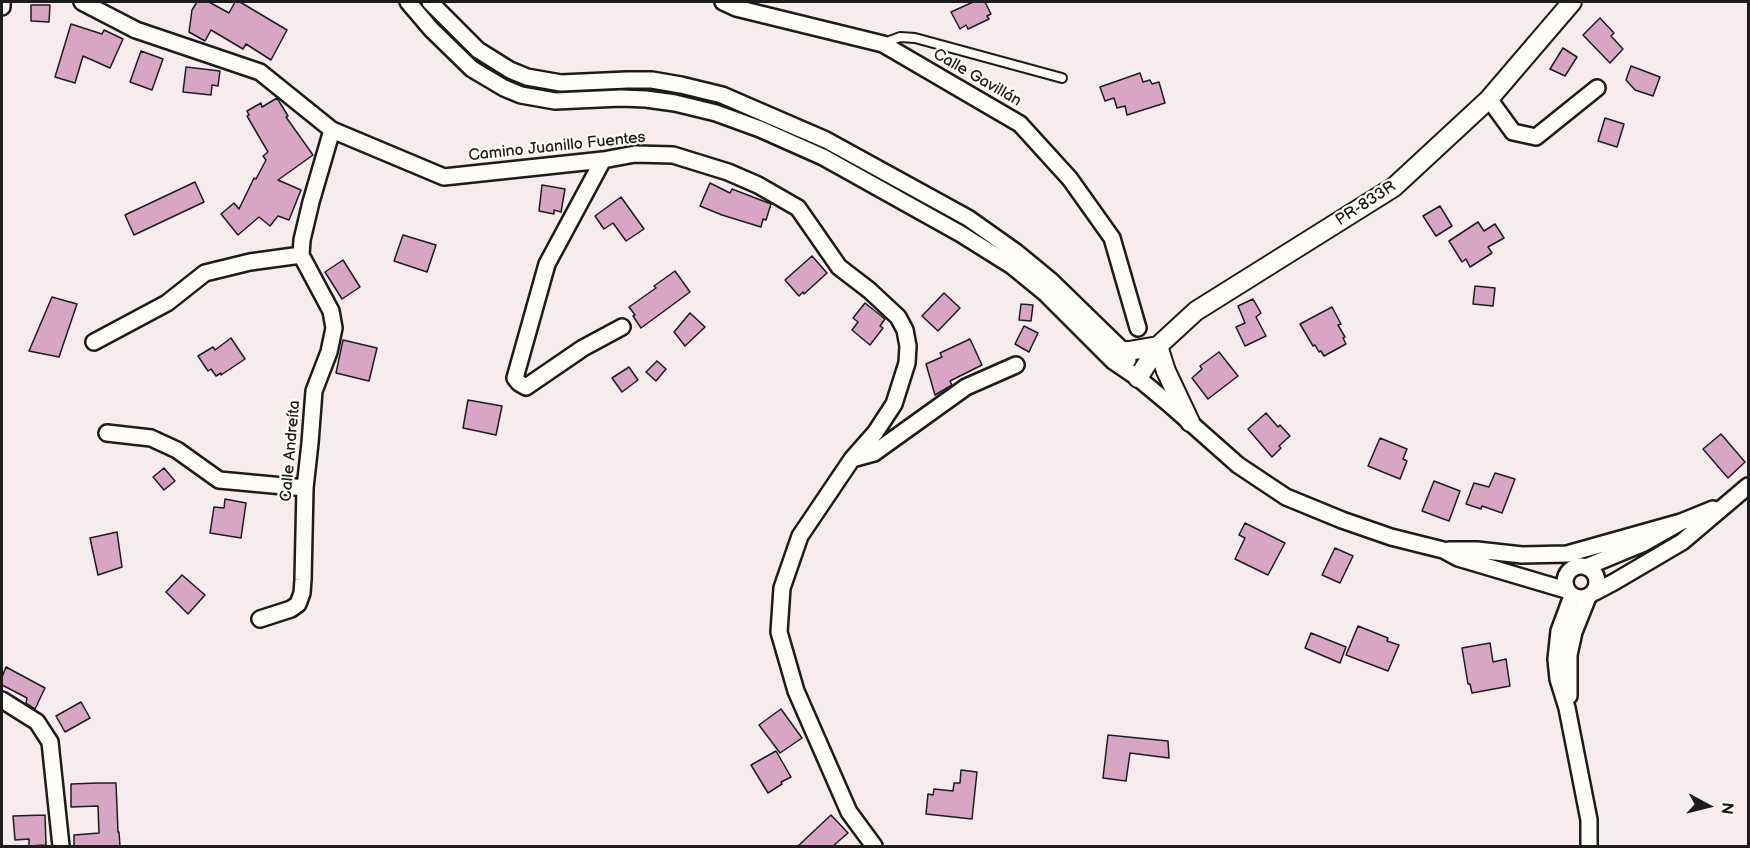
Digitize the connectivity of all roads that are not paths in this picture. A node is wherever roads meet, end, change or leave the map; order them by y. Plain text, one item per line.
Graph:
1 (2, 2) edge
2 (82, 2) edge
3 (408, 2) edge
4 (429, 2) edge
5 (1572, 2) edge
6 (735, 4) edge
7 (2, 7) edge
8 (883, 44) junction
9 (1062, 78) dead end
10 (1597, 88) dead end
11 (1489, 99) junction
12 (332, 130) junction
13 (603, 160) junction
14 (300, 255) junction
15 (622, 327) dead end
16 (1138, 328) dead end
17 (94, 342) dead end
18 (1158, 346) junction
19 (1123, 351) junction
20 (1016, 365) dead end
21 (1138, 378) junction
22 (1190, 423) junction
23 (107, 433) dead end
24 (852, 459) junction
25 (1749, 486) edge
26 (305, 488) junction
27 (1727, 504) junction
28 (1681, 522) junction
29 (1443, 550) junction
30 (1503, 554) junction
31 (1582, 566) junction
32 (1569, 593) junction
33 (1591, 594) junction
34 (260, 619) dead end
35 (2, 700) edge
36 (1567, 708) junction
37 (62, 846) edge
38 (874, 846) edge
39 (1589, 846) edge

1 - 7 street
2 - 12 street, Camino Juanillo Fuentes
3 - 21 street
4 - 19 street
5 - 11 street, PR-833R / PR-833R
6 - 8 street, Calle Gavillán
8 - 9 lane
8 - 16 street, Calle Gavillán
10 - 11 street
11 - 18 street, PR-833R / PR-833R
12 - 13 street, Camino Juanillo Fuentes
12 - 14 street
13 - 15 street
13 - 24 street, Camino Juanillo Fuentes
14 - 17 street
14 - 26 street, Calle Andreíta
18 - 19 street
18 - 21 street, PR-833R / PR-833R
18 - 22 street
19 - 21 street
20 - 24 street
21 - 22 street
22 - 29 street
23 - 26 street
24 - 38 street, Camino Juanillo Fuentes
25 - 27 street
26 - 34 street, Calle Andreíta
27 - 28 street
27 - 33 street
28 - 30 street
28 - 31 street
29 - 30 street
29 - 32 street
30 - 31 street
31 - 32 street
31 - 33 street
32 - 33 street
32 - 36 street
33 - 36 street
35 - 37 street
36 - 39 street

